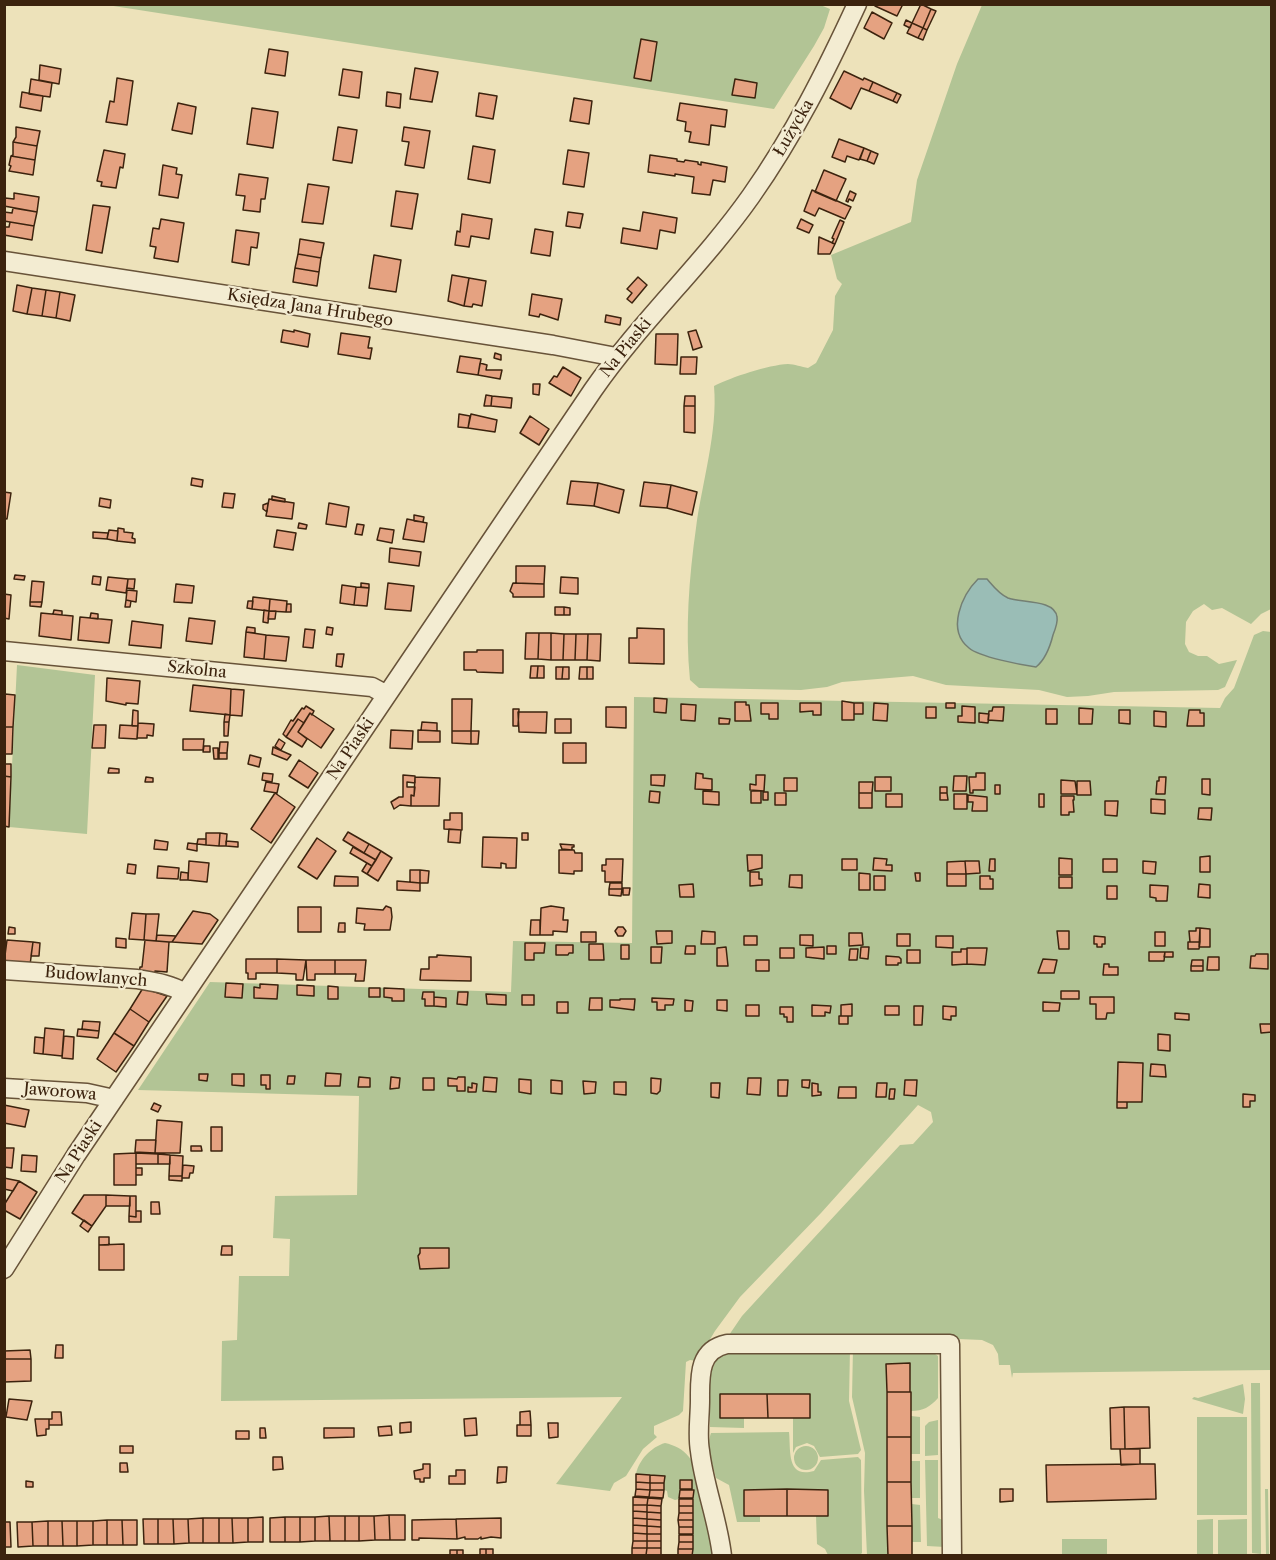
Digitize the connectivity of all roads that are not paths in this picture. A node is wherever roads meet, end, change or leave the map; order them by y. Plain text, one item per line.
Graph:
1 (857, 4) edge
2 (715, 243) joint
3 (4, 261) edge
4 (616, 357) junction
5 (4, 651) edge
6 (387, 695) junction
7 (4, 970) edge
8 (185, 993) junction
9 (4, 1088) edge
10 (114, 1099) junction
11 (4, 1269) edge
12 (722, 1556) edge
13 (952, 1556) edge

1 - 2 street, Łużycka
2 - 4 street, Na Piaski
3 - 4 street, Księdza Jana Hrubego
4 - 6 street, Na Piaski
5 - 6 street, Szkolna
6 - 8 street, Na Piaski
7 - 8 street, Budowlanych
8 - 10 street, Na Piaski
9 - 10 street, Jaworowa
10 - 11 street, Na Piaski
12 - 13 street

